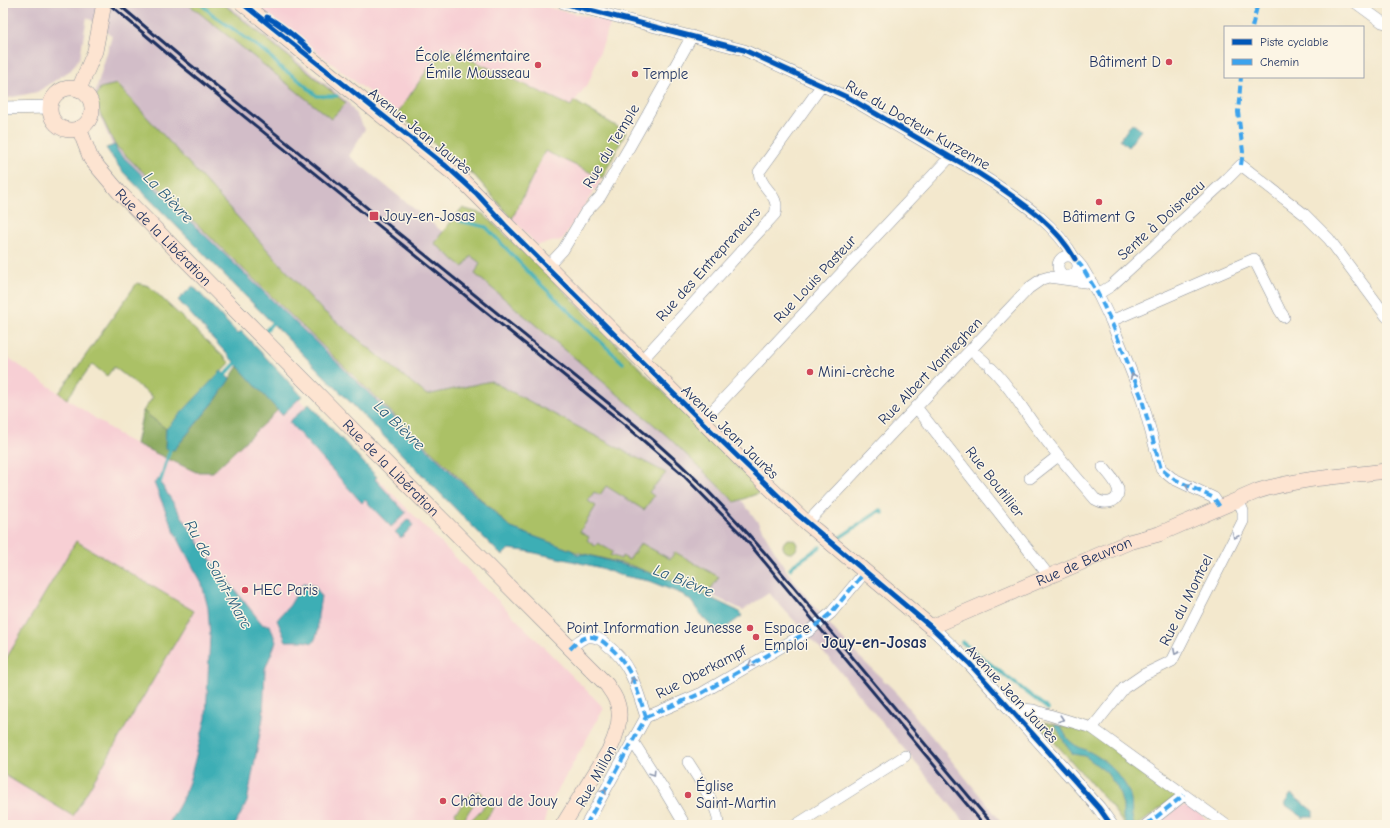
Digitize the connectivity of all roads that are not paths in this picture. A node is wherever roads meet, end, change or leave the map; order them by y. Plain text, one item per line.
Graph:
1 (104, 3) edge
2 (564, 3) edge
3 (1356, 3) edge
4 (247, 7) edge
5 (1387, 23) edge
6 (692, 36) junction
7 (822, 85) junction
8 (79, 89) junction
9 (50, 107) junction
10 (3, 108) edge
11 (79, 128) junction
12 (950, 157) junction
13 (1060, 259) junction
14 (1076, 260) junction
15 (548, 266) junction
16 (1064, 275) junction
17 (1075, 280) junction
18 (1092, 283) junction
19 (1029, 288) junction
20 (1098, 294) junction
21 (1284, 317) dead end
22 (1387, 317) edge
23 (1111, 321) junction
24 (971, 350) junction
25 (641, 361) junction
26 (916, 407) junction
27 (702, 422) junction
28 (1058, 456) junction
29 (1103, 467) dead end
30 (1387, 471) edge
31 (1030, 478) dead end
32 (1238, 500) junction
33 (1220, 507) junction
34 (807, 523) junction
35 (866, 572) junction
36 (1050, 576) junction
37 (931, 627) junction
38 (570, 649) junction
39 (1010, 708) junction
40 (646, 717) junction
41 (1092, 728) junction
42 (632, 740) junction
43 (905, 756) dead end
44 (688, 762) dead end
45 (1184, 796) junction
46 (563, 825) edge
47 (586, 825) edge
48 (685, 825) edge
49 (717, 825) edge
50 (796, 825) edge
51 (1112, 825) edge
52 (1146, 825) edge
53 (1226, 825) edge

1 - 8 main road
2 - 6 street, Rue du Docteur Kurzenne
3 - 5 street
4 - 15 main road, Avenue Jean Jaurès
6 - 7 street, Rue du Docteur Kurzenne
6 - 15 street, Rue du Temple
7 - 12 street, Rue du Docteur Kurzenne
7 - 25 street, Rue des Entrepreneurs
8 - 9 main road
8 - 11 main road
9 - 10 street
9 - 11 main road
11 - 38 main road, Rue de la Libération
12 - 14 street, Rue du Docteur Kurzenne
12 - 27 street, Rue Louis Pasteur
13 - 14 street
13 - 16 street
13 - 19 street
14 - 16 street
14 - 18 street, Rue du Docteur Kurzenne
15 - 25 main road, Avenue Jean Jaurès
16 - 17 street
17 - 18 street, Rue Albert Vantieghen
17 - 19 street, Rue Albert Vantieghen
18 - 20 street, Rue du Docteur Kurzenne
19 - 24 street, Rue Albert Vantieghen
20 - 22 street, Sente à Doisneau
20 - 23 street, Rue du Docteur Kurzenne
21 - 23 street
33 -> 23 street, Rue du Docteur Kurzenne
24 - 26 street, Rue Albert Vantieghen
24 - 28 street
25 - 27 main road, Avenue Jean Jaurès
26 - 34 street, Rue Albert Vantieghen
26 - 36 street, Rue Boutillier
27 - 34 main road, Avenue Jean Jaurès
28 - 29 street
28 - 31 street
30 - 32 main road, Rue de Beuvron
32 - 33 main road, Rue de Beuvron
32 -> 41 street, Rue du Montcel
33 - 36 main road, Rue de Beuvron
34 - 35 main road, Avenue Jean Jaurès
35 - 37 main road, Avenue Jean Jaurès
35 -> 40 street, Rue Oberkampf
36 - 37 main road, Rue de Beuvron
37 - 39 street, Avenue Jean Jaurès
40 -> 38 street, Rue Oberkampf
38 - 46 main road, Rue de la Libération
39 -> 41 street
39 - 51 street, Avenue Jean Jaurès
40 - 42 street, Rue Millon
41 - 45 street
47 -> 42 street, Rue Millon
42 -> 48 street
43 - 50 street
44 - 49 street
45 - 52 street
45 - 53 street

